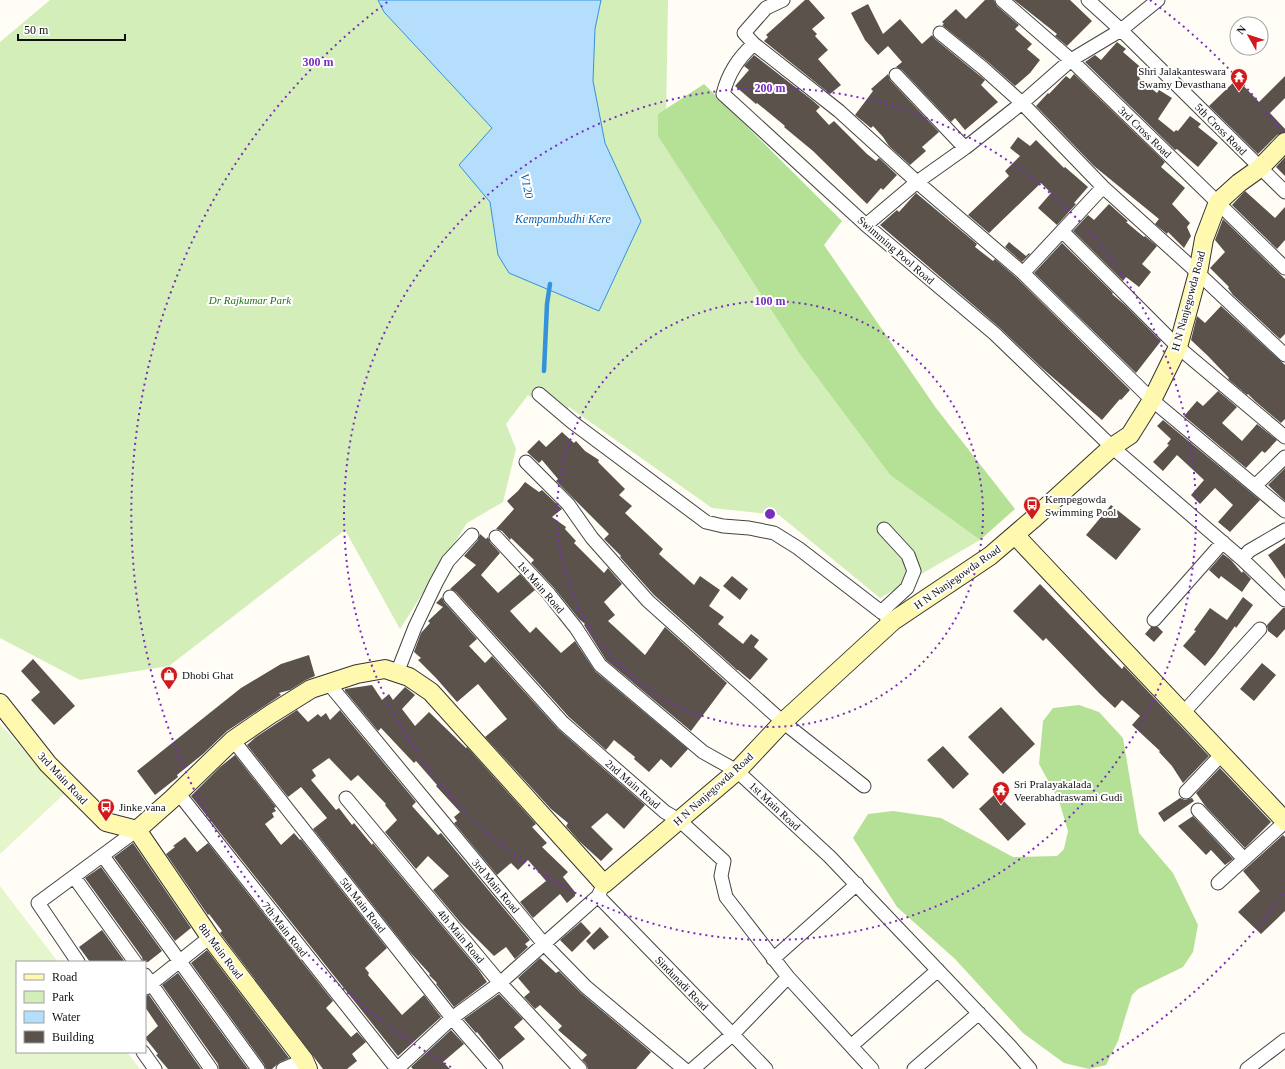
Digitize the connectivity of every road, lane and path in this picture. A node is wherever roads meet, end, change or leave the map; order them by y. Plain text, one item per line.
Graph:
1 (783, 0) edge
2 (1002, 0) edge
3 (1088, 0) edge
4 (1158, 0) edge
5 (1121, 30) junction
6 (940, 33) dead end
7 (754, 44) junction
8 (1071, 60) junction
9 (896, 75) dead end
10 (1022, 103) junction
11 (1285, 142) edge
12 (965, 148) junction
13 (1260, 168) junction
14 (917, 182) junction
15 (1103, 187) junction
16 (1285, 192) edge
17 (1218, 202) junction
18 (866, 225) junction
19 (1062, 231) junction
20 (1285, 268) edge
21 (1198, 273) junction
22 (1023, 274) junction
23 (1178, 347) junction
24 (1285, 355) edge
25 (539, 394) dead end
26 (1152, 400) junction
27 (1285, 437) edge
28 (1112, 447) junction
29 (1285, 457) edge
30 (526, 462) dead end
31 (1256, 486) junction
32 (1285, 511) edge
33 (884, 529) dead end
34 (1285, 530) edge
35 (472, 535) dead end
36 (1015, 535) junction
37 (496, 537) dead end
38 (1223, 542) junction
39 (1242, 559) junction
40 (450, 597) dead end
41 (1285, 600) edge
42 (887, 617) junction
43 (1154, 620) dead end
44 (1260, 629) dead end
45 (397, 673) junction
46 (329, 684) junction
47 (0, 703) edge
48 (1183, 713) junction
49 (783, 722) junction
50 (233, 740) junction
51 (1222, 754) junction
52 (736, 771) junction
53 (864, 786) dead end
54 (1186, 792) dead end
55 (346, 798) dead end
56 (172, 799) junction
57 (1198, 810) dead end
58 (679, 820) junction
59 (1285, 821) edge
60 (137, 830) junction
61 (103, 856) junction
62 (1244, 859) junction
63 (74, 877) junction
64 (1218, 883) dead end
65 (857, 884) junction
66 (601, 890) junction
67 (210, 937) junction
68 (544, 944) junction
69 (774, 959) junction
70 (180, 960) junction
71 (77, 961) edge
72 (134, 961) edge
73 (938, 970) junction
74 (788, 977) junction
75 (147, 983) edge
76 (500, 983) junction
77 (979, 1013) junction
78 (452, 1018) junction
79 (733, 1034) junction
80 (1285, 1040) edge
81 (851, 1046) junction
82 (144, 1053) edge
83 (306, 1065) edge
84 (156, 1069) edge
85 (211, 1069) edge
86 (258, 1069) edge
87 (283, 1069) edge
88 (397, 1069) edge
89 (496, 1069) edge
90 (580, 1069) edge
91 (684, 1069) edge
92 (693, 1069) edge
93 (766, 1069) edge
94 (872, 1069) edge
95 (914, 1069) edge
96 (1030, 1069) edge
97 (1247, 1069) edge

1 - 7 street
2 - 8 street, 3rd Cross Road
3 - 5 street, 5th Cross Road
4 - 5 street
5 - 8 street
5 - 13 street, 5th Cross Road
6 - 10 street
7 - 14 street
7 - 18 street, Swimming Pool Road
8 - 10 street
8 - 17 street, 3rd Cross Road
9 - 12 street
10 - 12 street
10 - 15 street
11 - 13 street, H N Nanjegowda Road
12 - 14 street
13 - 16 street, 5th Cross Road
13 - 17 street, H N Nanjegowda Road
14 - 18 street
14 - 22 street
15 - 19 street
15 - 21 street
17 - 20 street, 3rd Cross Road
17 - 21 street, H N Nanjegowda Road
18 - 28 street, Swimming Pool Road
19 - 22 street
19 - 23 street
21 - 23 street, H N Nanjegowda Road
21 - 24 street
22 - 26 street
23 - 26 street, H N Nanjegowda Road
23 - 27 street
25 - 42 street
26 - 28 street, H N Nanjegowda Road
26 - 31 street
28 - 36 street, H N Nanjegowda Road
28 - 38 street, Swimming Pool Road
29 - 31 street
30 - 49 street
31 - 32 street
33 - 42 street
34 - 39 street
35 - 45 street
36 - 42 street, H N Nanjegowda Road
36 - 48 street
37 - 52 street, 1st Main Road
38 - 39 street, Swimming Pool Road
38 - 43 street
39 - 41 street, Swimming Pool Road
40 - 58 street, 2nd Main Road
42 - 49 street, H N Nanjegowda Road
44 - 48 street
45 - 46 street
45 - 66 street
46 - 50 street
46 - 68 street, 3rd Main Road
47 - 60 street, 3rd Main Road
48 - 51 street
49 - 52 street, H N Nanjegowda Road
49 - 53 street
50 - 56 street
50 - 78 street, 5th Main Road
51 - 54 street
51 - 59 street
52 - 58 street, H N Nanjegowda Road
52 - 65 street, 1st Main Road
55 - 76 street, 4th Main Road
56 - 60 street
56 - 88 street, 7th Main Road
57 - 62 street
58 - 66 street, H N Nanjegowda Road
58 - 69 street, 2nd Main Road
59 - 62 street
60 - 61 street
60 - 67 street, 8th Main Road
61 - 63 street
61 - 70 street
62 - 64 street
63 - 71 street
63 - 72 street
65 - 69 street
65 - 73 street, 1st Main Road
66 - 68 street
66 - 79 street, Sindunadi Road
67 - 70 street
67 - 83 street, 8th Main Road
68 - 76 street
68 - 91 street, 3rd Main Road
69 - 74 street, 2nd Main Road
70 - 75 street
70 - 86 street
73 - 77 street, 1st Main Road
73 - 81 street
74 - 79 street
74 - 81 street, 2nd Main Road
75 - 85 street
76 - 78 street
76 - 90 street, 4th Main Road
77 - 95 street
77 - 96 street, 1st Main Road
78 - 88 street
78 - 89 street, 5th Main Road
79 - 92 street
79 - 93 street, Sindunadi Road
80 - 97 street
81 - 94 street, 2nd Main Road
82 - 84 street
83 - 87 street

